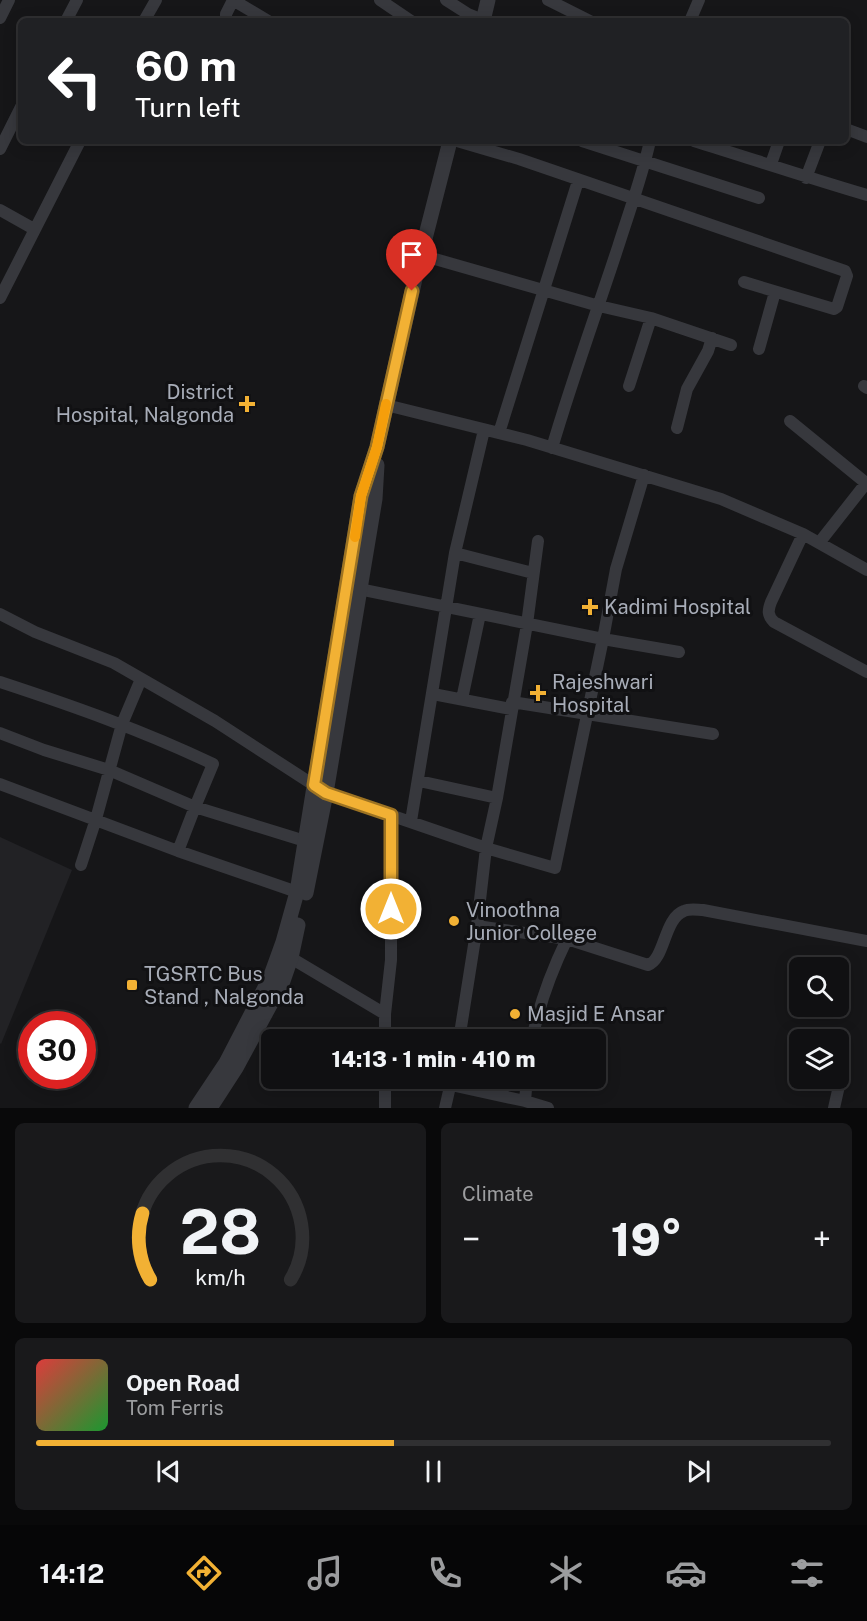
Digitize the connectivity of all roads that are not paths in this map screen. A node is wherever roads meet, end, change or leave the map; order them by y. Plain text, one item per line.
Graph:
1 (9, 0) edge
2 (156, 0) edge
3 (380, 0) edge
4 (446, 0) edge
5 (488, 0) edge
6 (548, 0) edge
7 (699, 0) edge
8 (239, 1) edge
9 (72, 2) edge
10 (0, 18) edge
11 (67, 18) edge
12 (146, 18) edge
13 (226, 18) edge
14 (264, 18) edge
15 (407, 18) edge
16 (478, 18) edge
17 (484, 18) edge
18 (584, 18) edge
19 (691, 18) edge
20 (18, 113) edge
21 (849, 130) edge
22 (867, 136) edge
23 (78, 144) edge
24 (449, 144) edge
25 (467, 144) edge
26 (591, 144) edge
27 (649, 144) edge
28 (705, 144) edge
29 (778, 144) edge
30 (819, 144) edge
31 (0, 149) edge
32 (645, 162) junction
33 (771, 164) junction
34 (806, 178) junction
35 (578, 181) junction
36 (867, 195) edge
37 (759, 198) dead end
38 (633, 200) junction
39 (0, 210) edge
40 (34, 229) junction
41 (421, 255) junction
42 (744, 282) dead end
43 (545, 289) junction
44 (775, 292) junction
45 (0, 298) edge
46 (599, 306) junction
47 (651, 318) junction
48 (712, 338) junction
49 (732, 345) dead end
50 (759, 349) dead end
51 (629, 386) dead end
52 (386, 405) junction
53 (790, 421) dead end
54 (677, 428) dead end
55 (484, 430) junction
56 (498, 433) junction
57 (377, 447) junction
58 (552, 448) junction
59 (644, 475) junction
60 (866, 482) edge
61 (803, 534) junction
62 (538, 541) dead end
63 (819, 543) junction
64 (455, 553) junction
65 (867, 570) edge
66 (533, 573) junction
67 (359, 589) junction
68 (447, 607) junction
69 (0, 614) edge
70 (480, 614) junction
71 (527, 624) junction
72 (603, 639) junction
73 (678, 652) dead end
74 (867, 672) edge
75 (141, 679) junction
76 (0, 682) edge
77 (433, 694) junction
78 (462, 699) junction
79 (512, 706) junction
80 (587, 715) junction
81 (122, 724) junction
82 (0, 733) edge
83 (713, 734) dead end
84 (109, 770) junction
85 (419, 781) junction
86 (0, 784) edge
87 (320, 789) junction
88 (497, 798) junction
89 (195, 807) junction
90 (391, 815) junction
91 (96, 819) junction
92 (411, 821) junction
93 (305, 841) junction
94 (486, 848) junction
95 (178, 851) junction
96 (81, 865) dead end
97 (297, 892) junction
98 (477, 926) junction
99 (567, 939) junction
100 (867, 941) edge
101 (285, 956) junction
102 (385, 1014) junction
103 (385, 1029) edge
104 (461, 1029) edge
105 (535, 1029) edge
106 (385, 1089) edge
107 (450, 1089) edge
108 (479, 1089) edge
109 (526, 1089) edge
110 (838, 1089) edge
111 (525, 1101) junction
112 (196, 1108) edge
113 (210, 1108) edge
114 (385, 1108) edge
115 (445, 1108) edge
116 (548, 1108) edge
117 (834, 1108) edge

1 - 10 street
2 - 12 street
3 - 15 street
4 - 16 street
5 - 17 street
6 - 18 street
7 - 19 street
8 - 13 street
8 - 14 street
9 - 11 street
20 - 31 street
21 - 22 street
23 - 40 street
24 - 41 street
25 - 35 street
26 - 32 street
27 - 32 street
28 - 33 street
29 - 33 street
30 - 34 street
32 - 37 street
32 - 38 street
33 - 34 street
34 - 36 street
35 - 38 street
35 - 43 street
38 - 44 street
38 - 46 street
39 - 40 street
40 - 45 street
41 - 43 street
41 - 52 street
42 - 44 street
43 - 46 street
43 - 56 street
44 - 50 street
46 - 47 street
46 - 58 street
47 - 48 street
47 - 51 street
48 - 49 street
48 - 54 street
52 - 55 street
52 - 57 street
53 - 60 street
55 - 56 street
55 - 64 street
56 - 58 street
57 - 67 street
57 - 87 street
58 - 59 street
59 - 61 street
59 - 72 street
60 - 63 street
61 - 63 street
61 - 74 street
62 - 66 street
63 - 65 street
64 - 66 street
64 - 68 street
66 - 71 street
67 - 68 street
67 - 87 street
68 - 70 street
68 - 77 street
69 - 75 street
70 - 71 street
70 - 78 street
71 - 72 street
71 - 79 street
72 - 73 street
72 - 80 street
75 - 81 street
75 - 87 street
76 - 81 street
77 - 78 street
77 - 85 street
78 - 79 street
79 - 80 street
79 - 88 street
80 - 83 street
80 - 94 street
81 - 84 street
81 - 89 street
82 - 84 street
84 - 89 street
84 - 91 street
85 - 88 street
85 - 92 street
86 - 91 street
87 - 90 street
87 - 93 street
87 - 101 street
88 - 94 street
89 - 93 street
89 - 95 street
90 - 92 street
90 - 102 street
91 - 95 street
91 - 96 street
92 - 94 street
93 - 97 street
94 - 98 street
95 - 97 street
97 - 101 street
98 - 99 street
98 - 104 street
99 - 100 street
99 - 105 street
101 - 102 street
101 - 112 street
101 - 113 street
102 - 103 street
106 - 114 street
107 - 115 street
108 - 111 street
109 - 111 street
110 - 117 street
111 - 116 street

